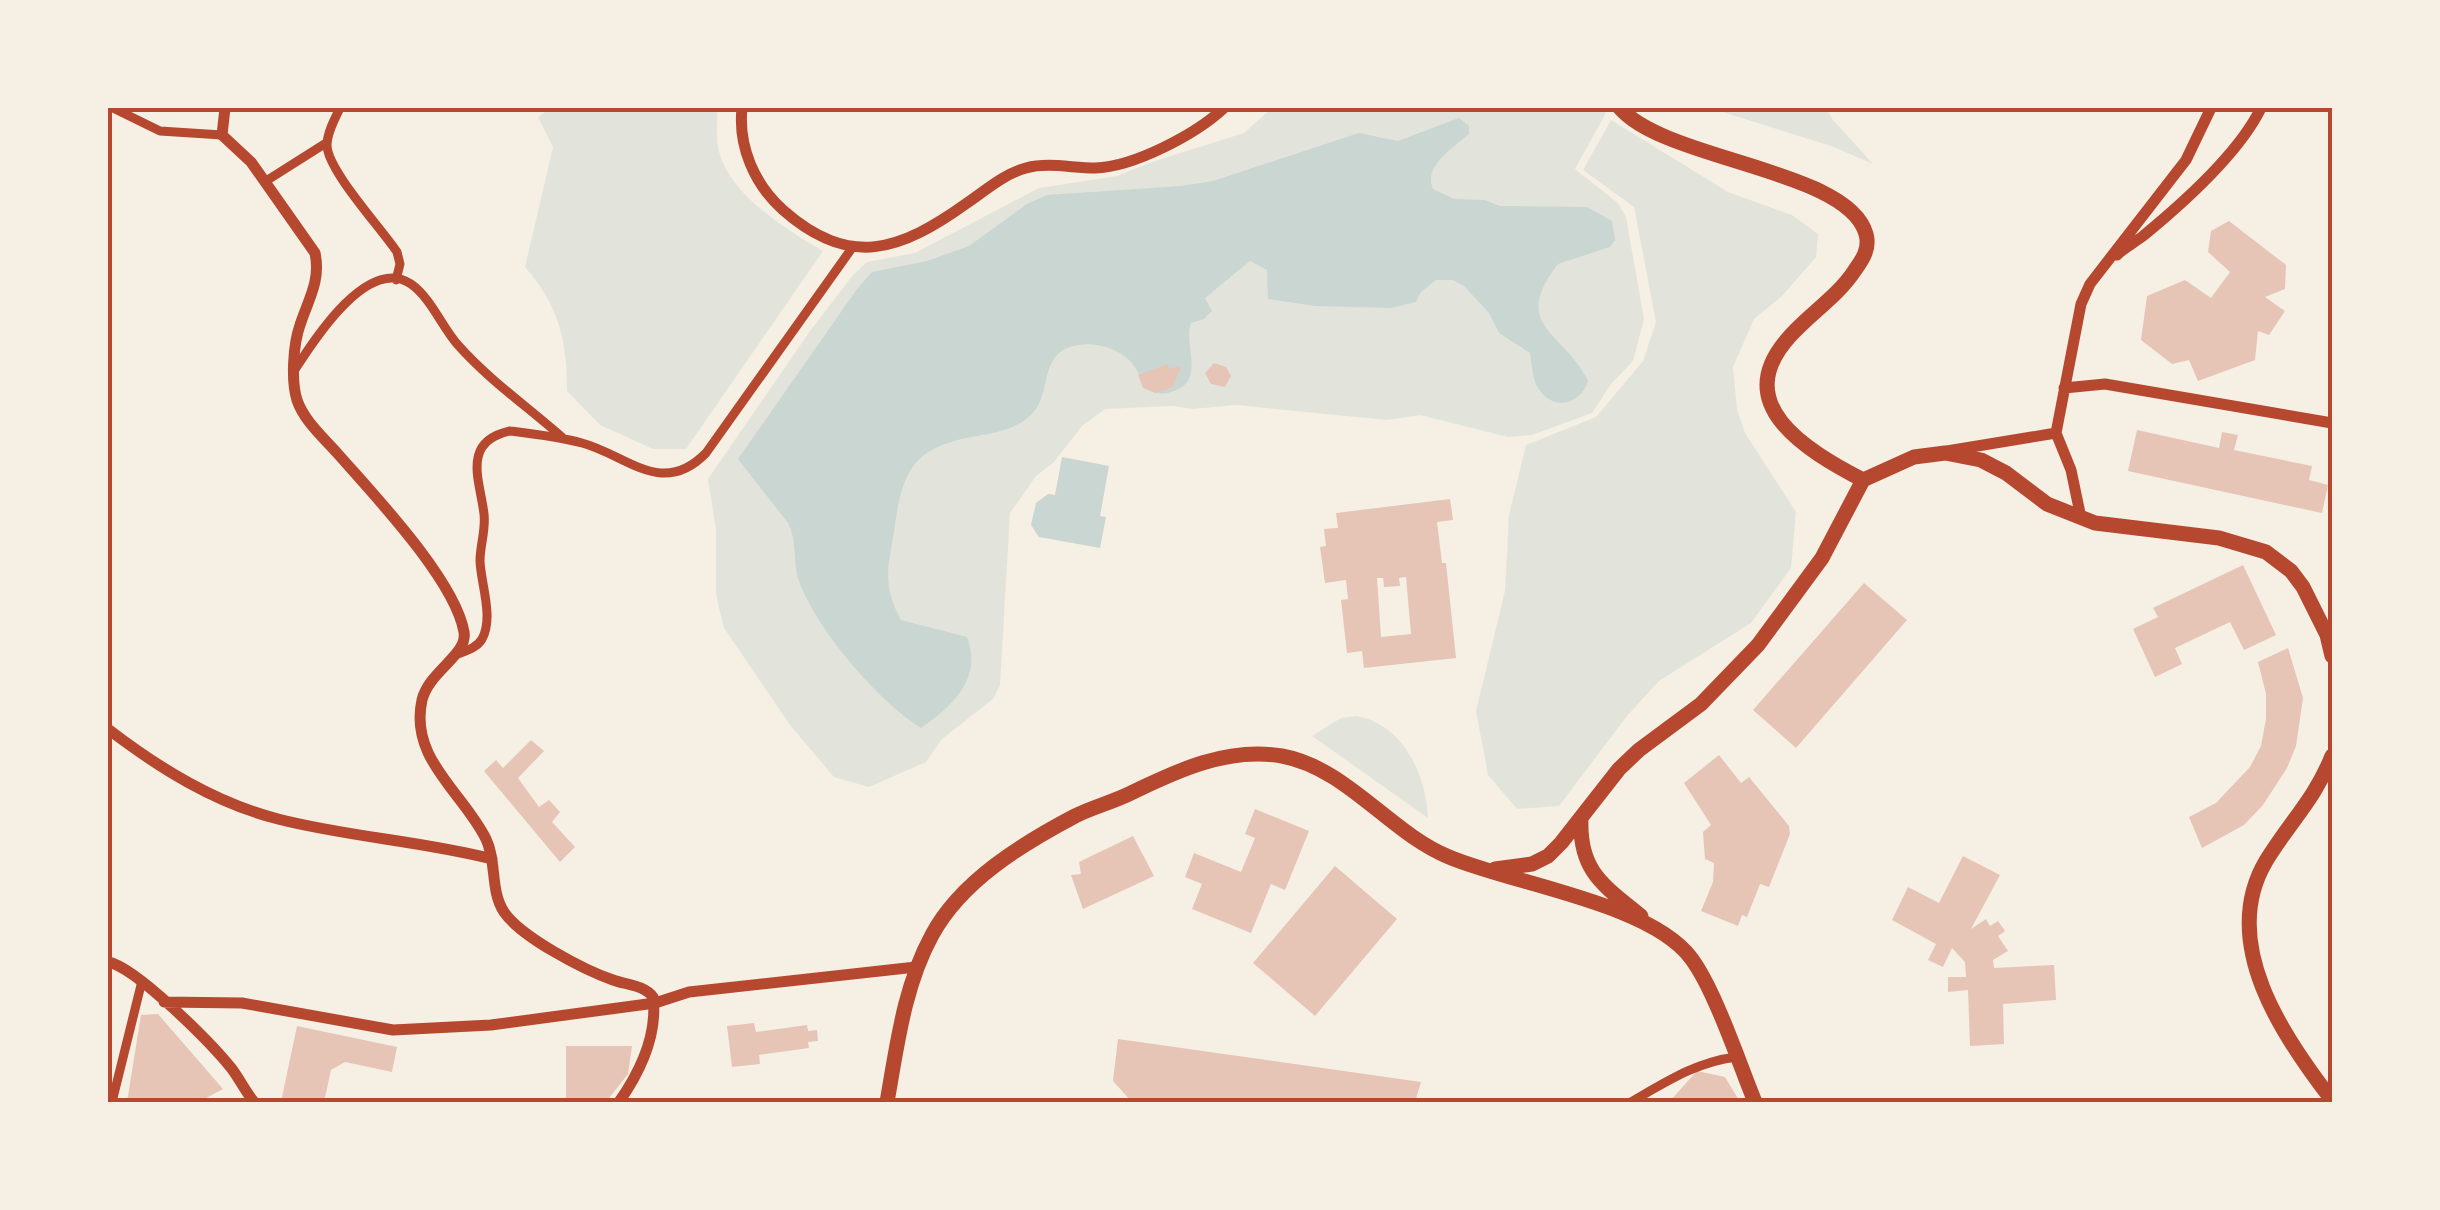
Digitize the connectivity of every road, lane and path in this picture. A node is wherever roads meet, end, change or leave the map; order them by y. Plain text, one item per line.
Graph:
1 (113, 108) edge
2 (225, 108) edge
3 (340, 108) edge
4 (742, 108) edge
5 (1224, 108) edge
6 (1620, 108) edge
7 (2210, 108) edge
8 (2261, 108) edge
9 (222, 135) junction
10 (326, 143) junction
11 (266, 182) junction
12 (852, 248) junction
13 (2102, 267) junction
14 (396, 280) junction
15 (296, 368) junction
16 (2064, 388) junction
17 (2332, 423) edge
18 (2056, 433) junction
19 (564, 439) junction
20 (1935, 454) junction
21 (1863, 480) junction
22 (2081, 518) junction
23 (456, 656) junction
24 (2332, 656) edge
25 (108, 729) edge
26 (2332, 756) edge
27 (1581, 816) junction
28 (492, 859) junction
29 (1486, 869) junction
30 (1655, 928) junction
31 (108, 950) edge
32 (108, 962) edge
33 (916, 968) junction
34 (141, 980) junction
35 (164, 1002) junction
36 (654, 1003) junction
37 (1736, 1057) junction
38 (2332, 1100) edge
39 (112, 1102) edge
40 (254, 1102) edge
41 (618, 1102) edge
42 (888, 1102) edge
43 (1631, 1102) edge
44 (1755, 1102) edge

1 - 9 street
2 - 9 street
3 - 10 street
4 - 12 street
5 - 12 street
6 - 21 main road
7 - 13 street
8 - 13 street
9 - 11 street
10 - 11 street
10 - 14 street
11 - 15 street
12 - 19 street
13 - 16 street
14 - 15 street
14 - 19 street
15 - 23 street
16 - 17 street
16 - 18 street
18 - 20 street
18 - 22 street
19 - 23 street
20 - 21 main road
20 - 22 main road
21 - 27 main road
22 - 24 main road
23 - 28 street
25 - 28 street
26 - 38 main road
27 - 29 main road
27 - 30 main road
28 - 36 street
29 - 30 main road
29 - 33 main road
30 - 37 main road
31 - 34 street
32 - 34 street
33 - 36 street
33 - 42 main road
34 - 35 street
34 - 39 street
35 - 36 street
35 - 40 street
36 - 41 street
37 - 43 street
37 - 44 main road

